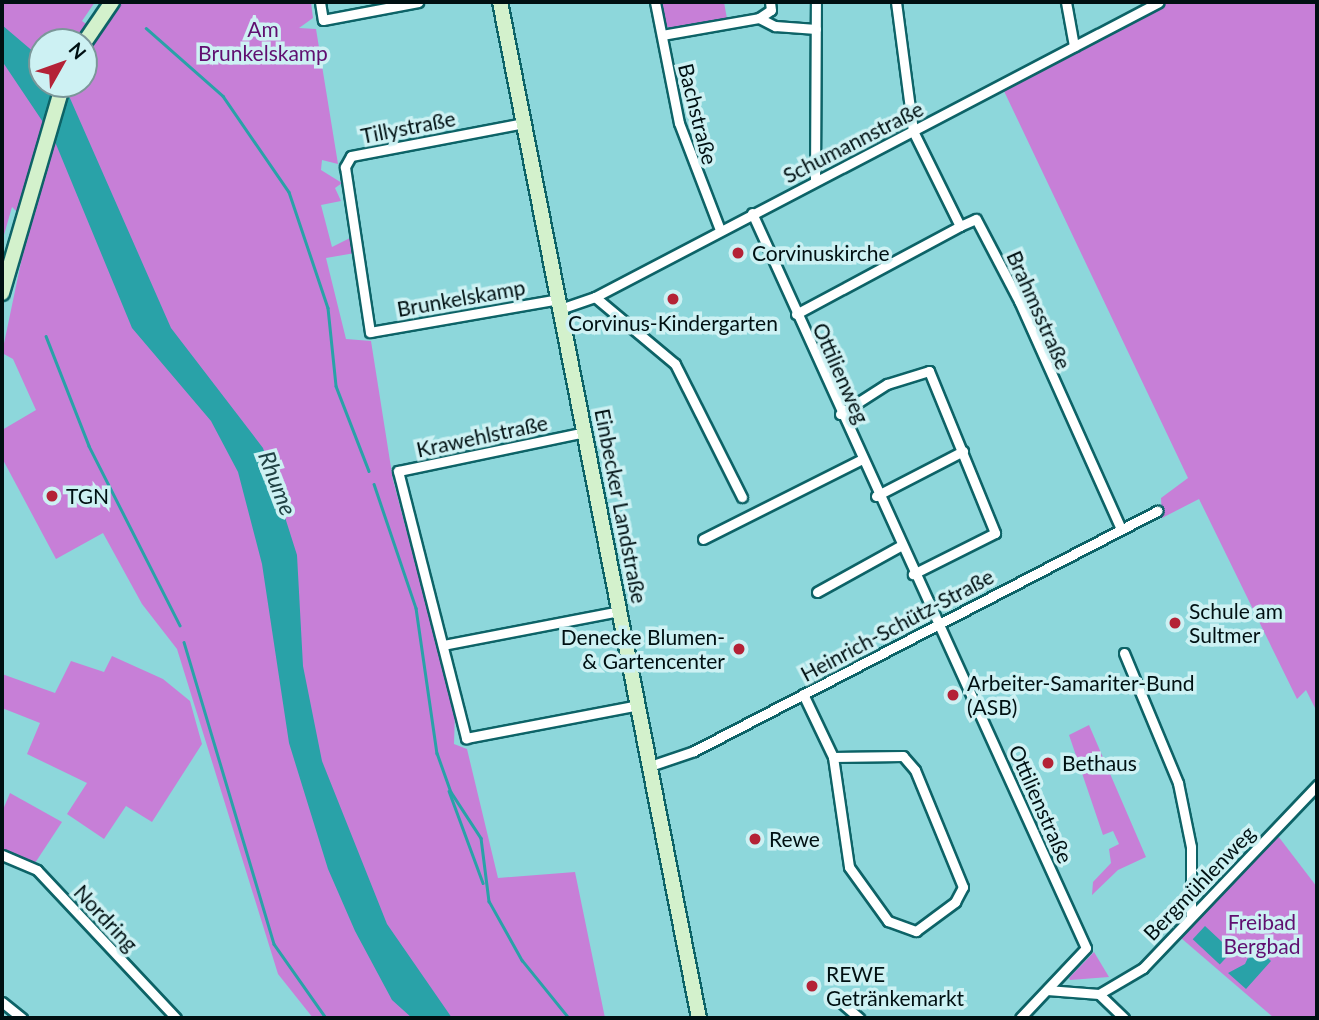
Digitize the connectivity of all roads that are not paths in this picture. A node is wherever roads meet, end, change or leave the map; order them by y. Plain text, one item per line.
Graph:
1 (112, 2) edge
2 (320, 2) edge
3 (418, 2) edge
4 (500, 2) edge
5 (655, 2) edge
6 (770, 2) edge
7 (816, 2) edge
8 (896, 2) edge
9 (1066, 2) edge
10 (1159, 2) edge
11 (759, 18) junction
12 (92, 28) edge
13 (816, 29) junction
14 (662, 35) junction
15 (1074, 46) junction
16 (59, 98) edge
17 (524, 123) junction
18 (913, 131) junction
19 (815, 180) junction
20 (752, 213) junction
21 (960, 226) junction
22 (720, 230) junction
23 (2, 293) edge
24 (595, 297) junction
25 (560, 304) junction
26 (796, 314) junction
27 (370, 332) joint
28 (840, 414) junction
29 (585, 432) junction
30 (963, 451) junction
31 (860, 460) junction
32 (877, 496) junction
33 (742, 497) dead end
34 (1157, 511) dead end
35 (1122, 529) junction
36 (703, 539) dead end
37 (900, 546) junction
38 (913, 574) junction
39 (817, 592) dead end
40 (620, 611) junction
41 (937, 622) junction
42 (443, 645) junction
43 (1124, 653) dead end
44 (803, 694) junction
45 (639, 705) junction
46 (833, 757) junction
47 (650, 766) junction
48 (1317, 785) edge
49 (2, 857) edge
50 (1191, 916) junction
51 (1047, 990) junction
52 (1099, 994) junction
53 (2, 1002) edge
54 (842, 1003) dead end
55 (22, 1018) edge
56 (176, 1018) edge
57 (699, 1018) edge
58 (859, 1018) edge
59 (1020, 1018) edge
60 (1124, 1018) edge

1 - 12 main road
2 - 3 street
4 - 17 main road, Einbecker Landstraße
5 - 14 street, Bachstraße
6 - 11 street
7 - 13 street
8 - 18 street
9 - 15 street
10 - 15 street, Schumannstraße
11 - 13 street
11 - 14 street
13 - 19 street
14 - 22 street, Bachstraße
15 - 18 street, Schumannstraße
16 - 23 main road
17 - 25 main road, Einbecker Landstraße
17 - 27 street, Tillystraße
18 - 19 street, Schumannstraße
18 - 21 street
19 - 20 street, Schumannstraße
20 - 22 street, Schumannstraße
20 - 26 street, Ottilienweg
21 - 26 street
21 - 35 street, Brahmsstraße
22 - 24 street, Schumannstraße
24 - 25 street, Schumannstraße
24 - 33 street
25 - 27 street, Brunkelskamp
25 - 29 main road, Einbecker Landstraße
26 - 28 street, Ottilienweg
28 - 30 street
28 - 31 street, Ottilienweg
29 - 40 main road, Einbecker Landstraße
29 - 42 street, Krawehlstraße
30 - 32 street
30 - 38 street
31 - 32 street, Ottilienweg
31 - 36 street
32 - 37 street, Ottilienweg
34 - 35 street, Heinrich-Schütz-Straße
35 - 41 street, Heinrich-Schütz-Straße
37 - 38 street, Ottilienweg
37 - 39 street
38 - 41 street, Ottilienweg
40 - 42 street
40 - 45 main road, Einbecker Landstraße
41 - 44 street, Heinrich-Schütz-Straße
41 - 51 street, Ottilienstraße
42 - 45 street
43 - 50 street
44 - 46 street
44 - 47 street, Heinrich-Schütz-Straße
45 - 47 main road, Einbecker Landstraße
46 - 46 street
47 - 57 main road, Einbecker Landstraße
48 - 50 street, Bergmühlenweg
49 - 56 street, Nordring
50 - 52 street, Bergmühlenweg
51 - 52 street
51 - 59 street
52 - 60 street
53 - 55 street
54 - 58 street

